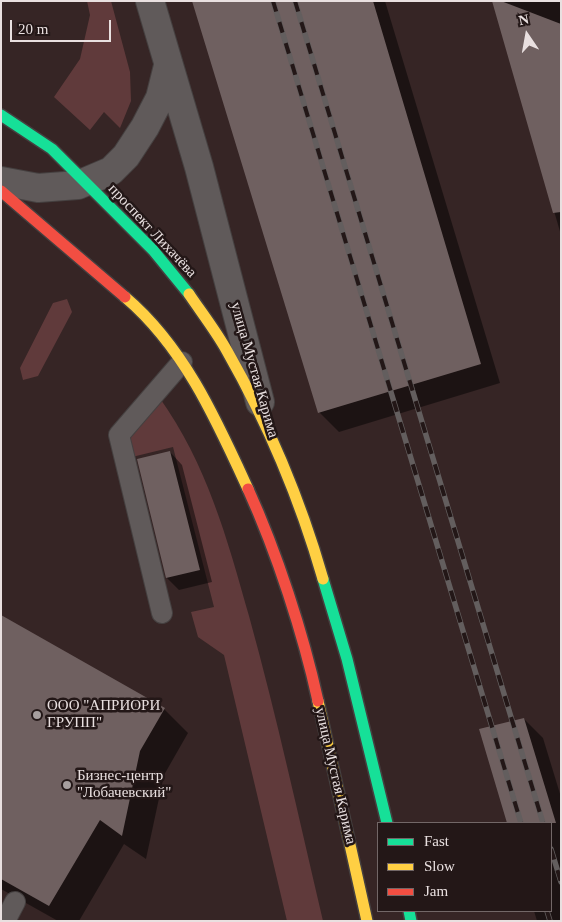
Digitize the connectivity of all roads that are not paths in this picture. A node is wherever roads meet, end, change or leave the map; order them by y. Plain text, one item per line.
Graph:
1 (150, 1) edge
2 (168, 66) junction
3 (1, 115) edge
4 (1, 181) edge
5 (86, 182) junction
6 (1, 191) edge
7 (182, 362) junction
8 (265, 422) junction
9 (162, 613) dead end
10 (387, 822) edge
11 (15, 902) dead end
12 (5, 921) edge
13 (367, 921) edge

1 - 2 street, улица Мустая Карима
2 - 5 street
2 - 8 street, улица Мустая Карима
3 - 5 street, проспект Лихачёва
4 - 5 street
5 - 8 street, проспект Лихачёва
6 - 7 street
7 - 9 lane
7 - 13 street, улица Мустая Карима
8 - 10 street, улица Мустая Карима
11 - 12 lane

